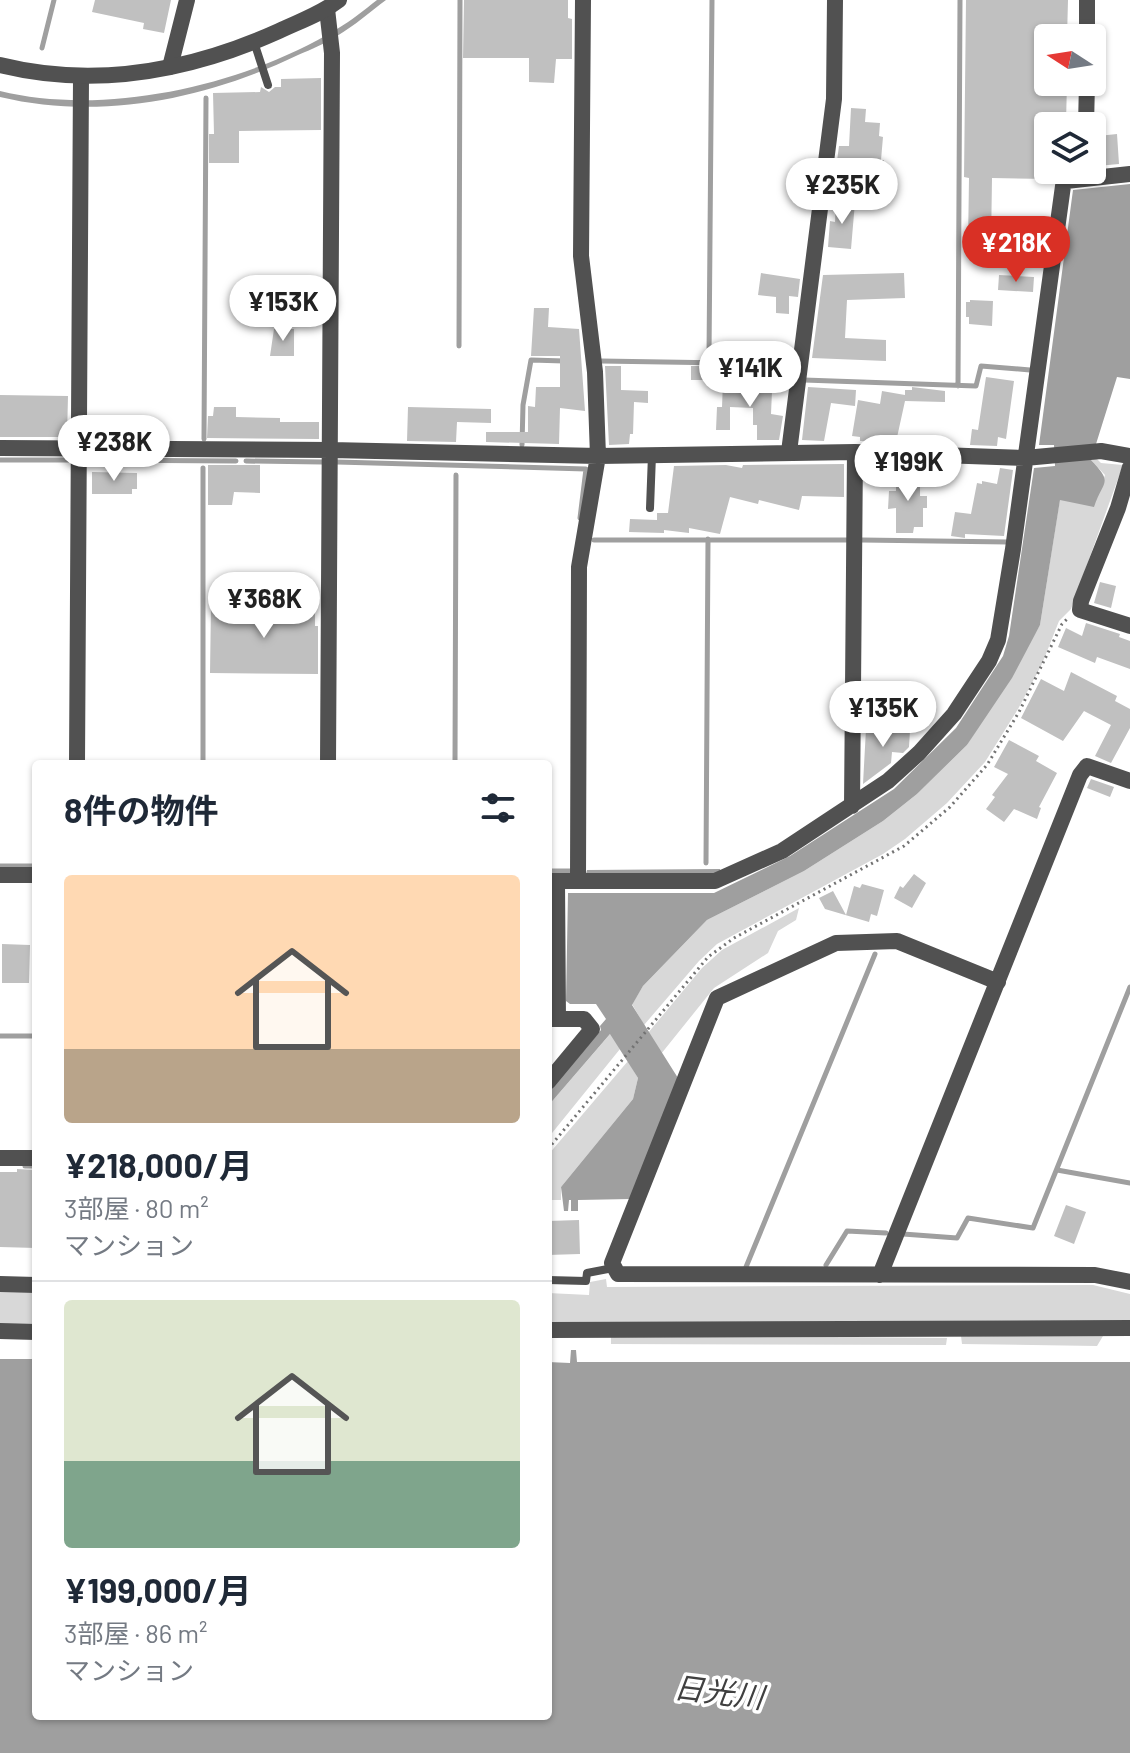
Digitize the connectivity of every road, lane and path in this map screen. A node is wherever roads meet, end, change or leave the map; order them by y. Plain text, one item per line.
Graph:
1 (187, 0) edge
2 (583, 0) edge
3 (835, 0) edge
4 (1087, 0) edge
5 (333, 5) edge
6 (1087, 24) edge
7 (254, 42) junction
8 (0, 65) edge
9 (170, 67) junction
10 (81, 78) junction
11 (268, 85) dead end
12 (1106, 174) edge
13 (1130, 174) edge
14 (1064, 184) edge
15 (0, 448) edge
16 (78, 448) junction
17 (331, 450) junction
18 (789, 452) junction
19 (855, 452) junction
20 (652, 455) junction
21 (598, 456) junction
22 (1130, 456) edge
23 (1025, 458) junction
24 (1130, 467) edge
25 (650, 508) dead end
26 (1080, 610) junction
27 (1130, 626) edge
28 (77, 760) edge
29 (328, 760) edge
30 (1130, 781) edge
31 (852, 806) junction
32 (0, 875) edge
33 (32, 875) edge
34 (552, 881) edge
35 (578, 881) junction
36 (998, 982) junction
37 (553, 1019) edge
38 (552, 1077) edge
39 (552, 1144) edge
40 (0, 1158) edge
41 (32, 1158) edge
42 (614, 1268) junction
43 (880, 1275) junction
44 (552, 1280) edge
45 (1130, 1282) edge
46 (0, 1284) edge
47 (32, 1285) edge
48 (1130, 1328) edge
49 (552, 1330) edge
50 (0, 1331) edge
51 (32, 1332) edge

1 - 9 street
2 - 21 street
3 - 18 street
4 - 6 street
5 - 7 street
5 - 17 street
7 - 9 street
7 - 11 lane
8 - 10 street
9 - 10 street
10 - 16 street
12 - 13 street
14 - 23 street
15 - 16 street
16 - 17 street
16 - 28 street
17 - 21 street
17 - 29 street
18 - 19 street
18 - 20 street
19 - 23 street
19 - 31 street
20 - 21 street
20 - 25 lane
21 - 35 street
22 - 23 street
23 - 31 street
24 - 26 street
26 - 27 street
26 - 39 path
30 - 36 street
31 - 35 street
32 - 33 street
34 - 35 street
34 - 37 street
36 - 42 street
36 - 43 street
37 - 38 street
40 - 41 street
42 - 43 street
42 - 44 lane
43 - 45 street
46 - 47 street
48 - 49 street
50 - 51 street

